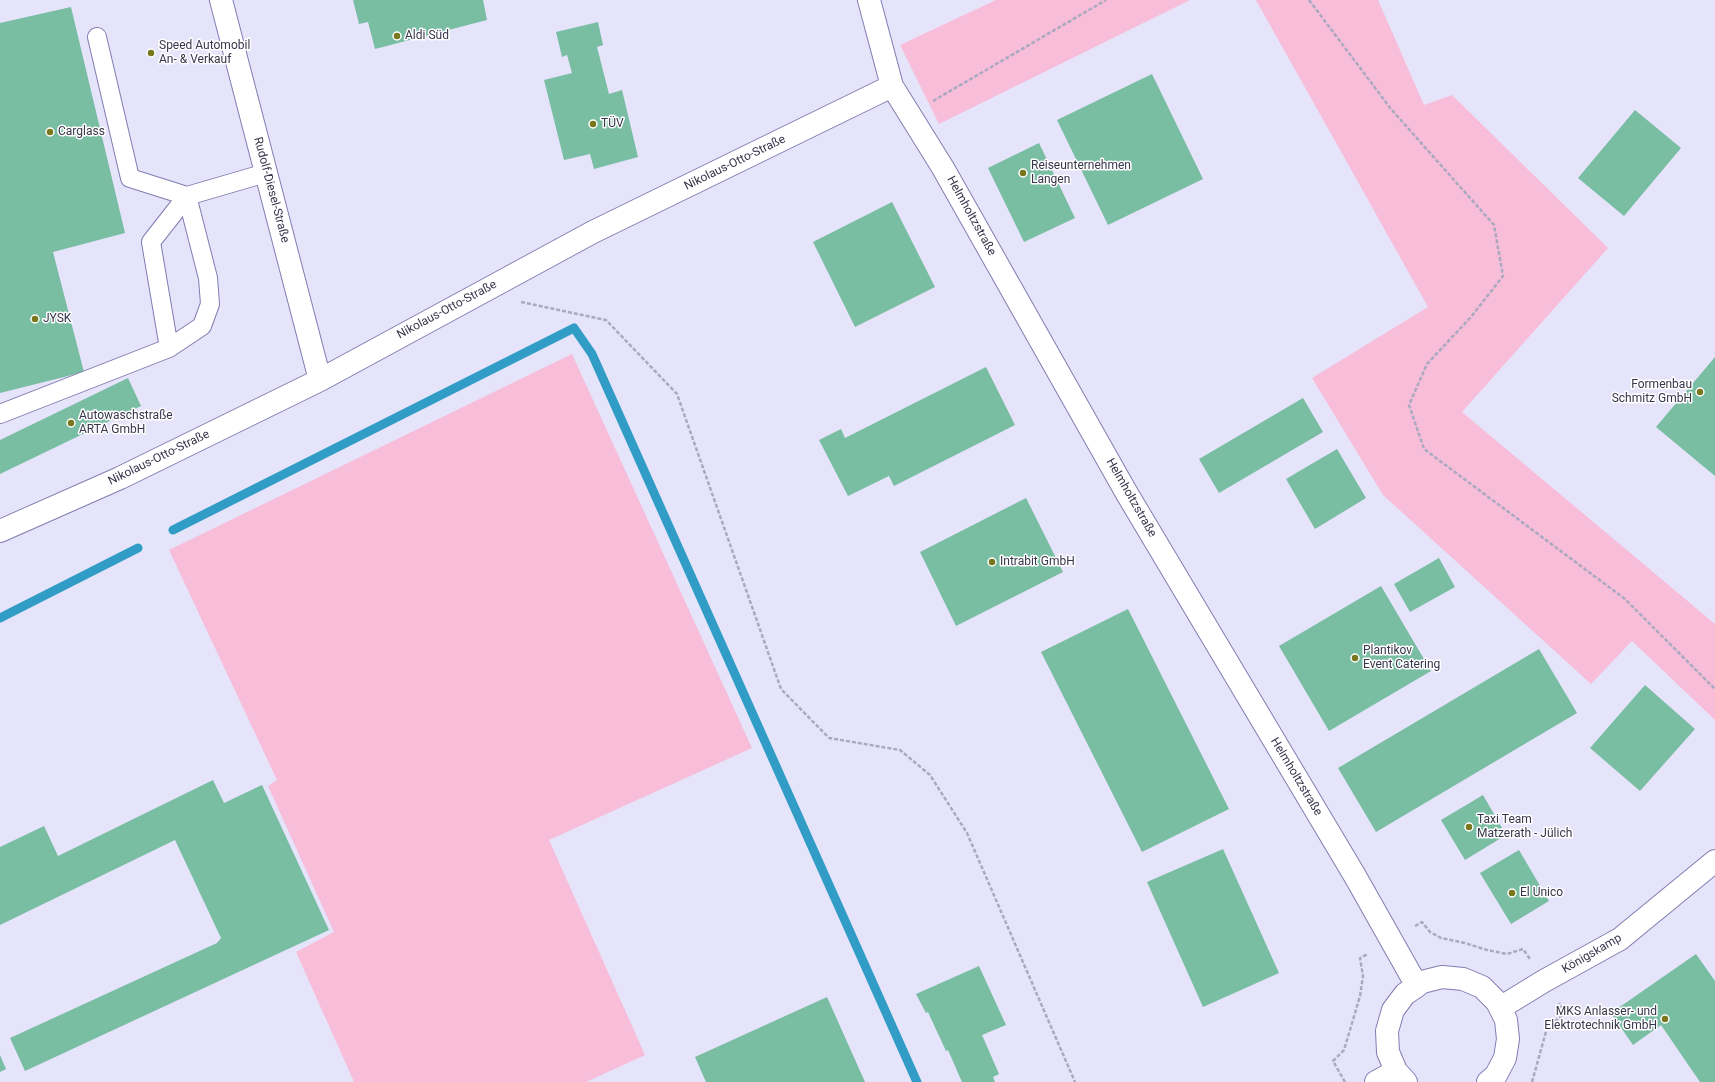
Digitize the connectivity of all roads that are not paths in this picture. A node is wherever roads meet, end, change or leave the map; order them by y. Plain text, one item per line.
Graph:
1 (221, 0) edge
2 (869, 0) edge
3 (96, 37) dead end
4 (892, 86) junction
5 (266, 173) junction
6 (187, 196) junction
7 (169, 348) junction
8 (320, 380) junction
9 (0, 414) edge
10 (0, 531) edge
11 (1715, 861) edge
12 (1417, 986) junction
13 (1500, 1008) junction
14 (1401, 1076) edge
15 (1376, 1082) edge
16 (1488, 1082) edge

1 - 5 street, Rudolf-Diesel-Straße
2 - 4 street, Helmholtzstraße
3 - 6 lane
4 - 8 street, Nikolaus-Otto-Straße
4 - 12 street, Helmholtzstraße
5 - 6 lane
5 - 8 street, Rudolf-Diesel-Straße
6 - 7 lane
6 - 7 lane
7 - 9 lane
8 - 10 street, Nikolaus-Otto-Straße
11 - 13 street, Königskamp
12 - 13 street
12 - 14 street
13 - 16 street
14 - 15 street

